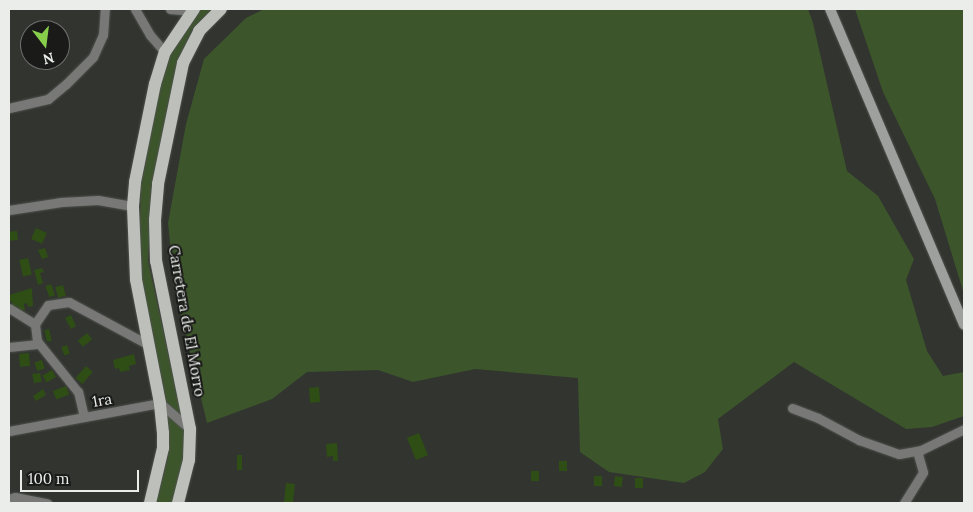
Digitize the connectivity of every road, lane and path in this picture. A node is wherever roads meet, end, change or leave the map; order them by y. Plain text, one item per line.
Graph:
1 (105, 9) edge
2 (135, 9) edge
3 (170, 9) edge
4 (221, 9) edge
5 (830, 9) edge
6 (192, 10) edge
7 (164, 52) junction
8 (9, 108) edge
9 (133, 206) junction
10 (9, 210) edge
11 (9, 308) edge
12 (35, 324) junction
13 (964, 325) edge
14 (39, 344) junction
15 (149, 345) junction
16 (9, 347) edge
17 (160, 403) junction
18 (792, 408) dead end
19 (84, 417) junction
20 (190, 429) junction
21 (964, 429) edge
22 (9, 431) edge
23 (917, 451) junction
24 (9, 499) edge
25 (47, 503) edge
26 (150, 503) edge
27 (178, 503) edge
28 (904, 503) edge

1 - 8 street
2 - 7 street
3 - 6 street
4 - 20 main road, Carretera de El Morro
5 - 13 main road
6 - 7 main road
7 - 9 main road
9 - 10 street
9 - 15 main road
11 - 12 street
12 - 14 street
12 - 15 street
14 - 16 street
14 - 19 street
15 - 17 main road
17 - 19 street, 1ra
17 - 20 street
17 - 26 main road
18 - 23 street
19 - 22 street, 1ra
20 - 27 main road, Carretera de El Morro
21 - 23 street
23 - 28 street
24 - 25 street

